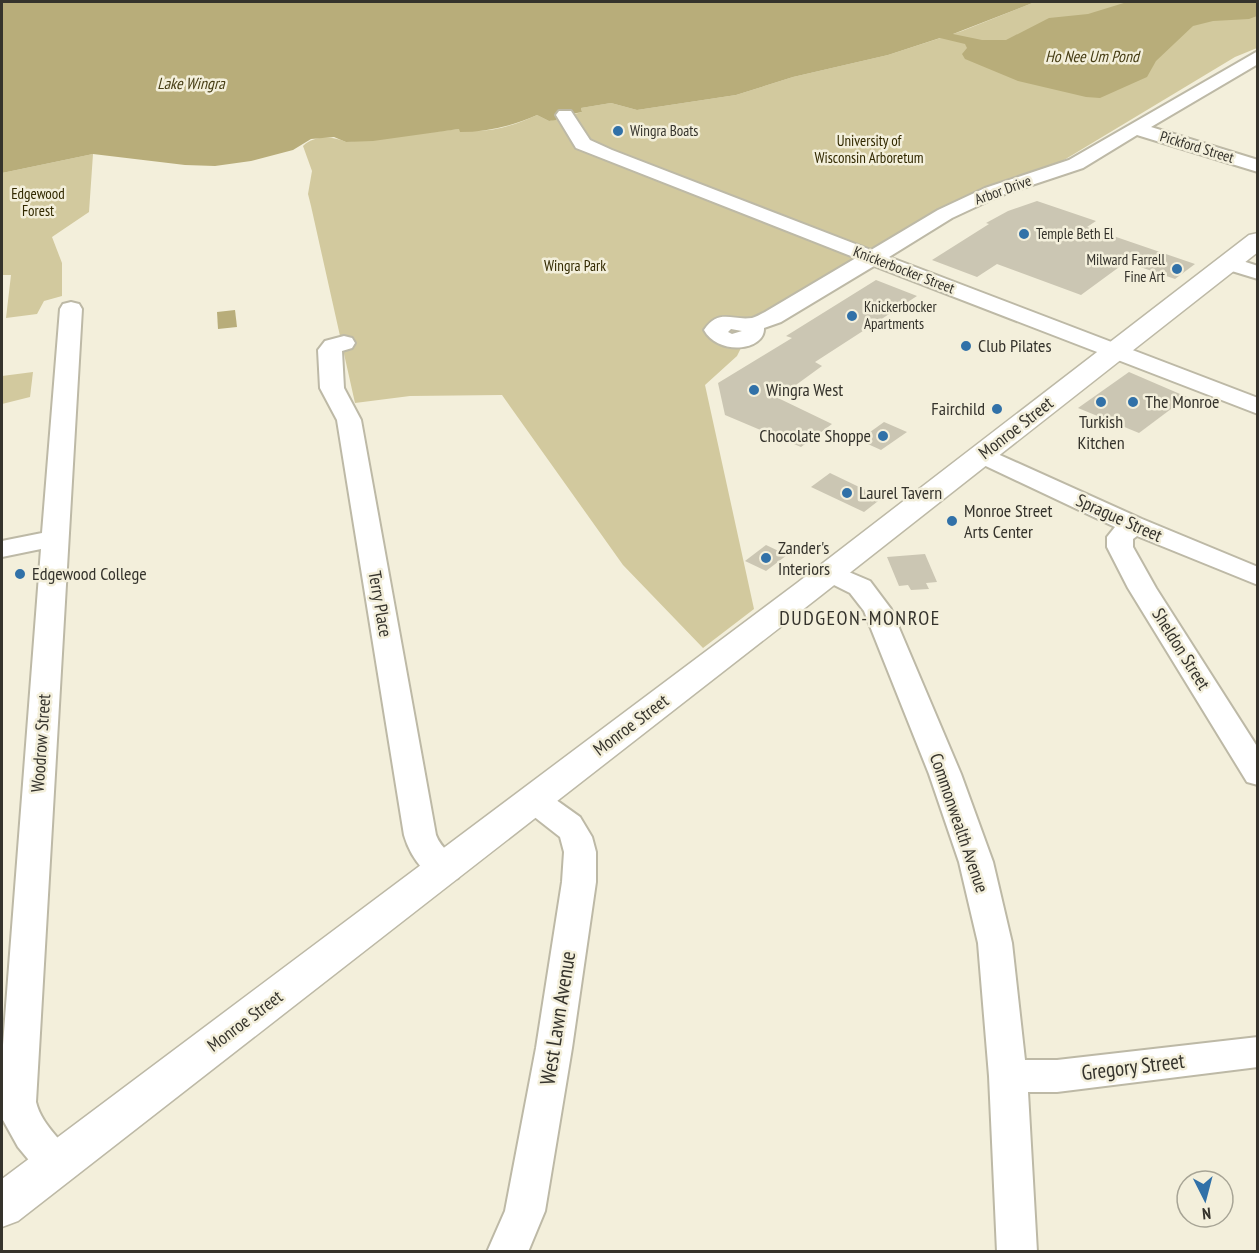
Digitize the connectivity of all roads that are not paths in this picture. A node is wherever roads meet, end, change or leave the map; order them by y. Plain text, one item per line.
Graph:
1 (1257, 56) edge
2 (565, 115) dead end
3 (1136, 129) junction
4 (1257, 166) edge
5 (1257, 240) edge
6 (873, 258) junction
7 (1230, 263) junction
8 (1257, 273) edge
9 (71, 309) dead end
10 (750, 326) dead end
11 (344, 343) dead end
12 (1115, 350) junction
13 (1257, 407) edge
14 (982, 455) junction
15 (1133, 525) junction
16 (55, 538) junction
17 (2, 549) edge
18 (830, 572) junction
19 (1257, 577) edge
20 (1257, 774) edge
21 (534, 800) junction
22 (446, 869) junction
23 (1257, 1052) edge
24 (1008, 1076) junction
25 (56, 1164) junction
26 (2, 1206) edge
27 (507, 1251) edge
28 (1017, 1251) edge

1 - 3 street, Arbor Drive
2 - 6 street, Knickerbocker Street
3 - 4 street, Pickford Street
3 - 6 street, Arbor Drive
5 - 7 main road, Monroe Street
6 - 10 street, Arbor Drive
6 - 12 street, Knickerbocker Street
7 - 8 street
7 - 12 main road, Monroe Street
9 - 16 street, Woodrow Street
11 - 22 street, Terry Place
12 - 13 street, Knickerbocker Street
12 - 14 main road, Monroe Street
14 - 15 street, Sprague Street
14 - 18 main road, Monroe Street
15 - 19 street, Sprague Street
15 - 20 street, Sheldon Street
16 - 17 street
16 - 25 street, Woodrow Street
18 - 21 main road, Monroe Street
18 - 24 street, Commonwealth Avenue
21 - 22 main road, Monroe Street
21 - 27 street, West Lawn Avenue
22 - 25 main road, Monroe Street
23 - 24 street, Gregory Street
24 - 28 street, Commonwealth Avenue
25 - 26 main road, Monroe Street

